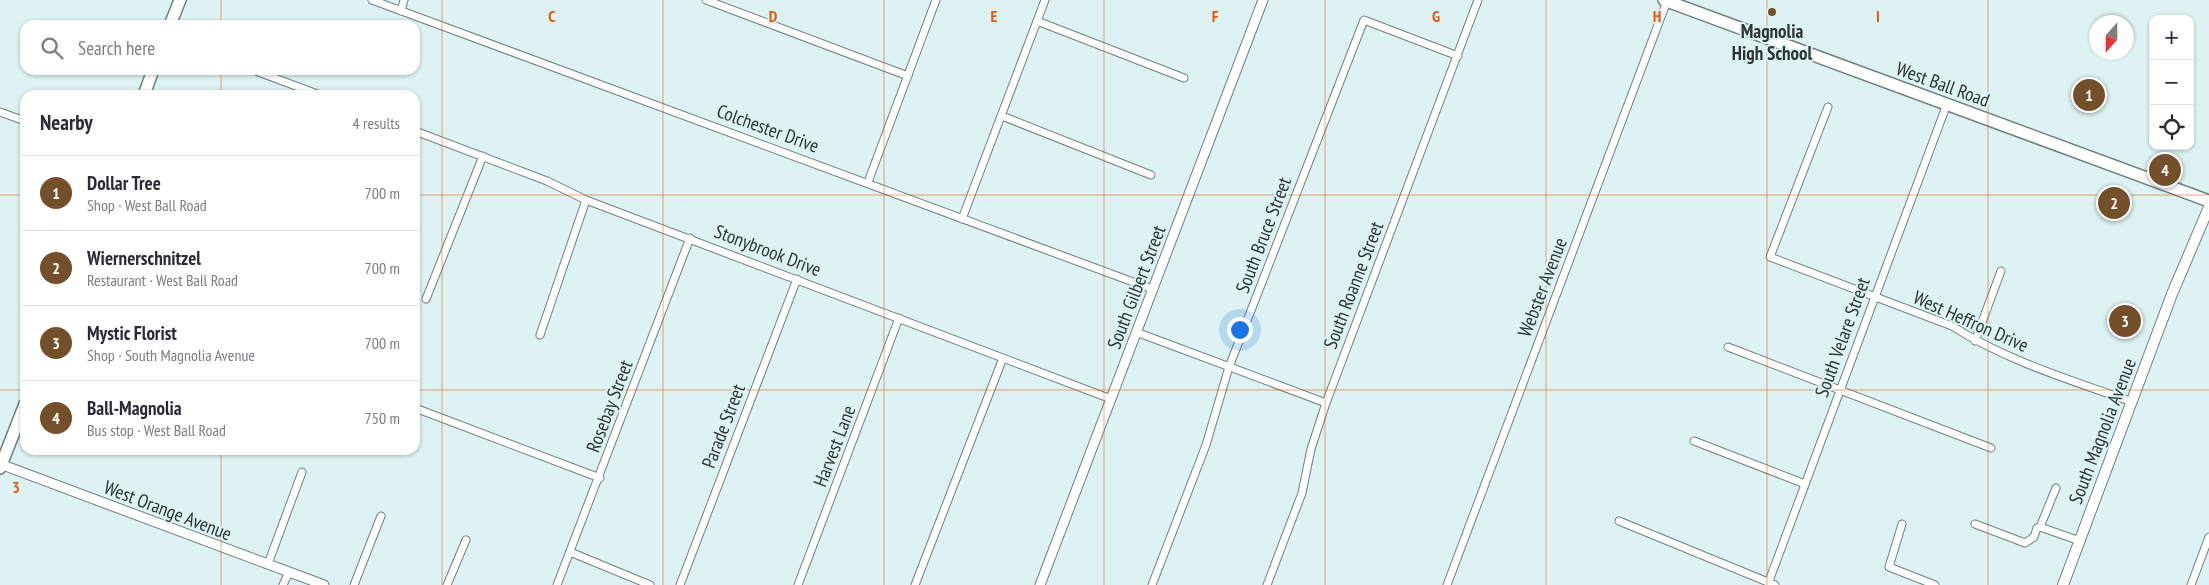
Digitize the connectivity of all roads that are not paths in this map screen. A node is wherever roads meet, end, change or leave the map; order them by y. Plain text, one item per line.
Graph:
1 (180, 0) edge
2 (372, 0) edge
3 (404, 0) edge
4 (706, 0) edge
5 (936, 0) edge
6 (1045, 0) edge
7 (1263, 0) edge
8 (1478, 0) edge
9 (1666, 1) edge
10 (401, 11) junction
11 (172, 20) edge
12 (1038, 20) junction
13 (1458, 56) junction
14 (151, 75) edge
15 (266, 75) edge
16 (908, 76) junction
17 (1184, 78) dead end
18 (146, 90) edge
19 (307, 90) edge
20 (1947, 104) junction
21 (1828, 107) dead end
22 (0, 112) edge
23 (1002, 116) junction
24 (20, 119) edge
25 (420, 133) edge
26 (483, 156) junction
27 (1151, 175) dead end
28 (868, 182) junction
29 (586, 200) junction
30 (2209, 201) edge
31 (2209, 207) edge
32 (962, 219) junction
33 (690, 238) junction
34 (2001, 271) dead end
35 (796, 279) junction
36 (1152, 289) junction
37 (1874, 298) junction
38 (426, 299) dead end
39 (900, 318) junction
40 (1136, 332) junction
41 (540, 336) dead end
42 (1975, 341) junction
43 (1728, 347) dead end
44 (1003, 358) junction
45 (1229, 367) junction
46 (1840, 390) junction
47 (1110, 399) junction
48 (2132, 402) junction
49 (1326, 403) junction
50 (420, 410) edge
51 (20, 416) edge
52 (1694, 441) dead end
53 (1991, 448) dead end
54 (0, 465) edge
55 (302, 472) dead end
56 (600, 478) junction
57 (1805, 484) junction
58 (2056, 488) dead end
59 (380, 516) dead end
60 (1619, 521) dead end
61 (1902, 524) dead end
62 (1975, 524) dead end
63 (2040, 527) junction
64 (2209, 537) edge
65 (466, 540) dead end
66 (2080, 541) junction
67 (570, 552) junction
68 (268, 564) junction
69 (289, 572) junction
70 (1772, 583) edge
71 (284, 585) edge
72 (324, 585) edge
73 (354, 585) edge
74 (447, 585) edge
75 (557, 585) edge
76 (650, 585) edge
77 (680, 585) edge
78 (798, 585) edge
79 (915, 585) edge
80 (1040, 585) edge
81 (1152, 585) edge
82 (1267, 585) edge
83 (1447, 585) edge
84 (1935, 585) edge
85 (2063, 585) edge
86 (2191, 585) edge

1 - 11 main road
2 - 10 street, Colchester Drive
3 - 10 street
4 - 16 street
5 - 16 street
6 - 12 street
7 - 36 street, South Gilbert Street
8 - 13 street, South Roanne Street
9 - 20 main road, West Ball Road
9 - 83 street, Webster Avenue
10 - 28 street, Colchester Drive
12 - 17 street
12 - 23 street
13 - 45 street, South Bruce Street
13 - 49 street, South Roanne Street
14 - 18 main road
15 - 19 street
16 - 28 street
20 - 30 main road, West Ball Road
20 - 37 street, South Velare Street
21 - 37 street, West Heffron Drive
22 - 24 street
23 - 27 street
23 - 32 street
25 - 26 street, Stonybrook Drive
26 - 29 street, Stonybrook Drive
26 - 38 street
28 - 32 street, Colchester Drive
29 - 33 street, Stonybrook Drive
29 - 41 street
31 - 48 main road, South Magnolia Avenue
32 - 36 street, Colchester Drive
33 - 35 street, Stonybrook Drive
33 - 56 street, Rosebay Street
34 - 42 street
35 - 39 street, Stonybrook Drive
35 - 77 street, Parade Street
36 - 40 street, South Gilbert Street
37 - 42 street, West Heffron Drive
37 - 46 street, South Velare Street
39 - 44 street, Stonybrook Drive
39 - 78 street, Harvest Lane
40 - 45 street
40 - 47 street, South Gilbert Street
42 - 48 street, West Heffron Drive
43 - 46 street
44 - 47 street, Stonybrook Drive
44 - 79 street
45 - 49 street
45 - 81 street, South Bruce Street
46 - 53 street
46 - 57 street, South Velare Street
47 - 80 street, South Gilbert Street
48 - 66 main road, South Magnolia Avenue
49 - 82 street, South Roanne Street
50 - 56 street
51 - 54 main road
52 - 57 street
54 - 68 street, West Orange Avenue
55 - 68 street
56 - 67 street, Rosebay Street
57 - 70 street, South Velare Street
58 - 63 street
59 - 73 street
60 - 70 street
61 - 84 street
62 - 63 street
63 - 66 street
64 - 86 street
65 - 74 street
66 - 85 main road, South Magnolia Avenue
67 - 75 street, Rosebay Street
67 - 76 street
68 - 69 street, West Orange Avenue
69 - 71 street
69 - 72 street, West Orange Avenue

